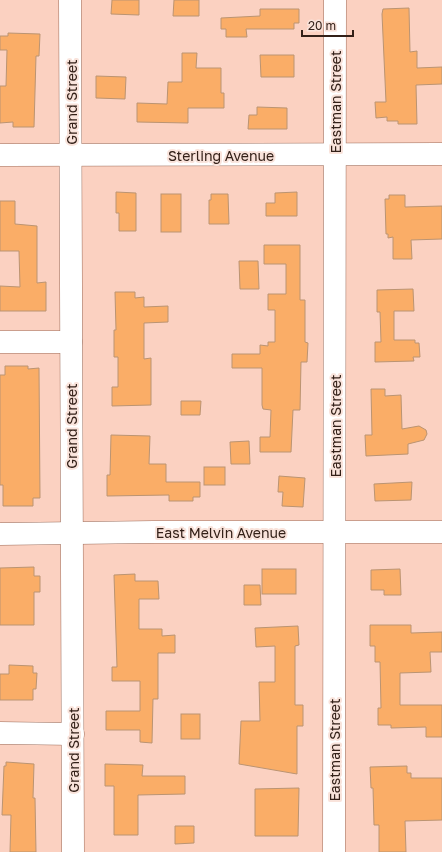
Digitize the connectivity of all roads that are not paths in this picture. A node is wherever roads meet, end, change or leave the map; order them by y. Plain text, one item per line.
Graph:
1 (70, 0) edge
2 (335, 0) edge
3 (442, 154) edge
4 (71, 155) junction
5 (335, 155) junction
6 (0, 156) edge
7 (0, 342) edge
8 (71, 342) junction
9 (335, 532) junction
10 (442, 532) edge
11 (72, 533) junction
12 (0, 534) edge
13 (0, 733) edge
14 (73, 734) junction
15 (73, 852) edge
16 (334, 852) edge

1 - 4 street, Grand Street
2 - 5 street, Eastman Street
3 - 5 street, Sterling Avenue
4 - 5 street, Sterling Avenue
4 - 6 street, Sterling Avenue
4 - 8 street, Grand Street
5 - 9 street, Eastman Street
7 - 8 street
8 - 11 street, Grand Street
9 - 10 street, East Melvin Avenue
9 - 11 street, East Melvin Avenue
9 - 16 street, Eastman Street
11 - 12 street, East Melvin Avenue
11 - 14 street, Grand Street
13 - 14 street
14 - 15 street, Grand Street

